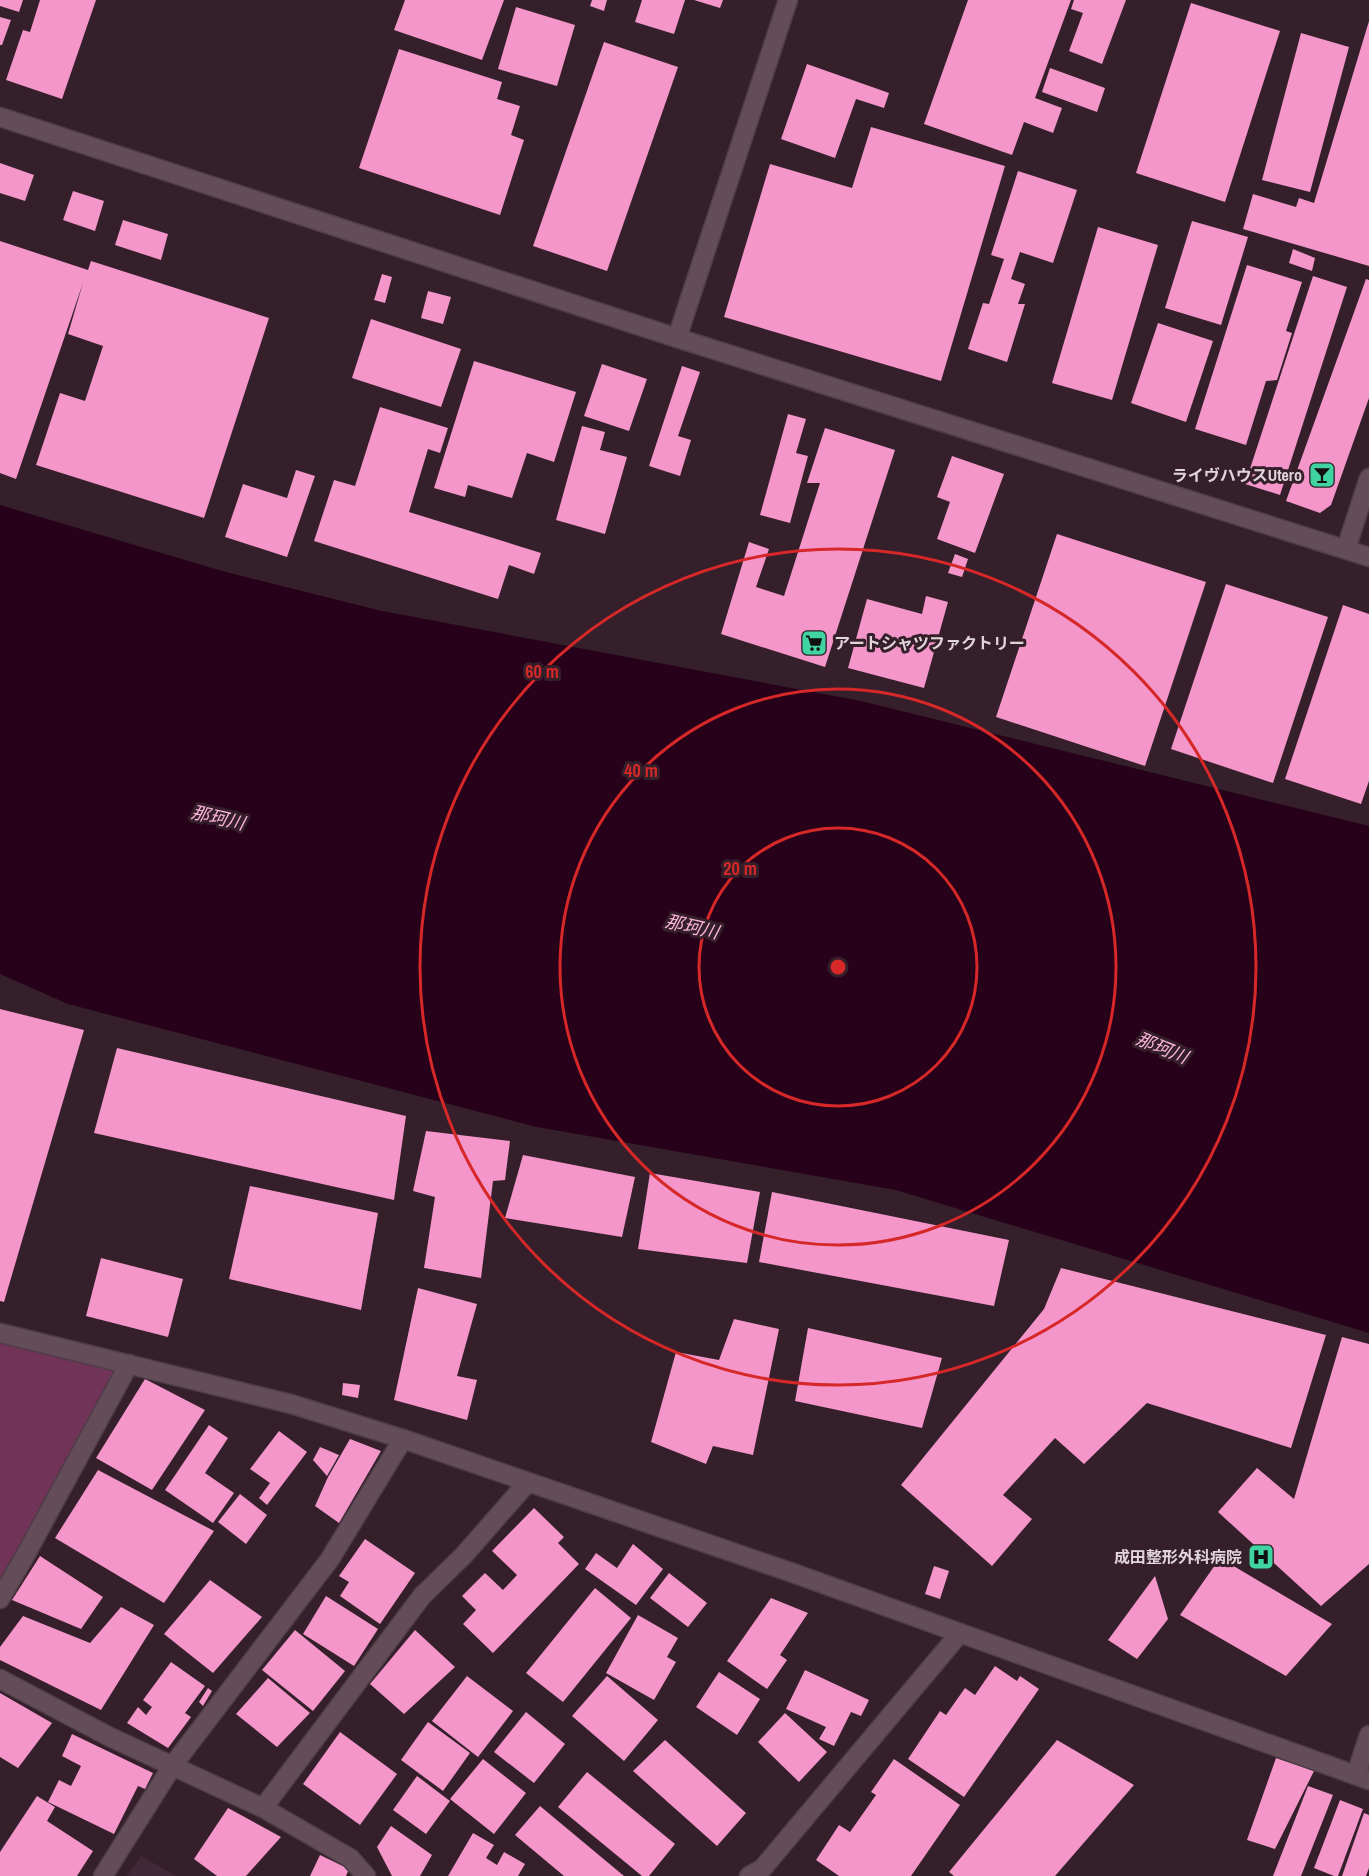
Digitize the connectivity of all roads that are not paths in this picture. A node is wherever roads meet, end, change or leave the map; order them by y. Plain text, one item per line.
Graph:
1 (788, 0) edge
2 (0, 117) edge
3 (677, 338) junction
4 (1369, 478) edge
5 (1346, 549) junction
6 (1369, 557) edge
7 (0, 1333) edge
8 (129, 1364) junction
9 (403, 1439) junction
10 (527, 1482) junction
11 (0, 1599) edge
12 (960, 1633) junction
13 (0, 1679) edge
14 (1369, 1735) edge
15 (173, 1765) junction
16 (1362, 1777) edge
17 (262, 1808) junction
18 (104, 1876) edge
19 (366, 1876) edge
20 (749, 1876) edge

1 - 3 street
2 - 3 street
3 - 5 street
4 - 5 street
5 - 6 street
7 - 8 street
8 - 9 street
8 - 11 street
9 - 10 street
9 - 15 street
10 - 12 street
10 - 17 street
12 - 16 street
12 - 20 street
13 - 15 street
14 - 16 street
15 - 17 street
15 - 18 street
17 - 19 street

